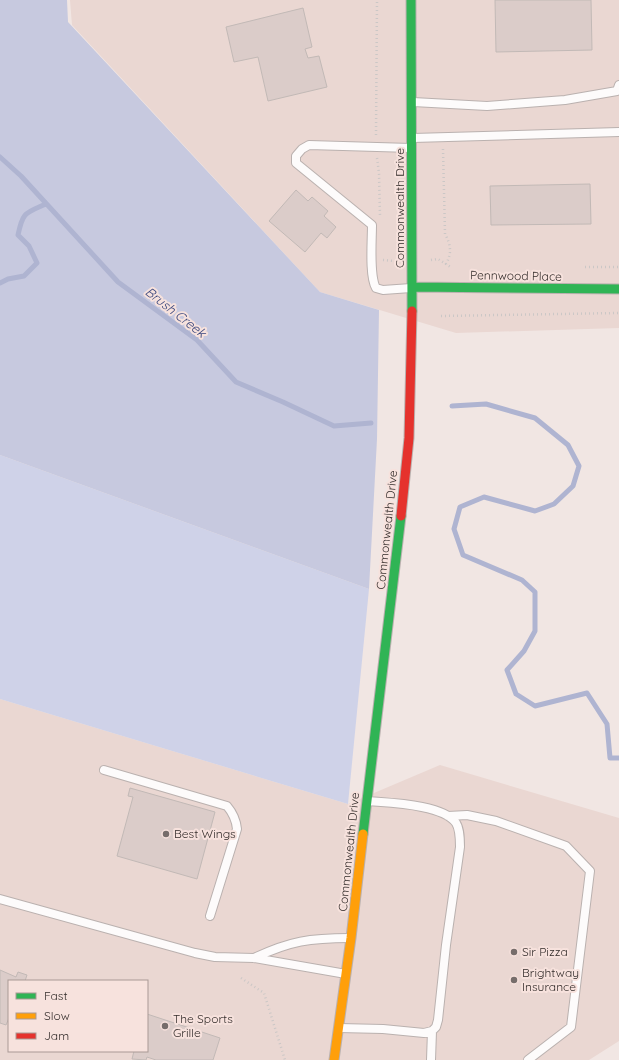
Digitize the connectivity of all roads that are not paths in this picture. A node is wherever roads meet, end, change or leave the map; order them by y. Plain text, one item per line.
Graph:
1 (411, 0) edge
2 (619, 85) edge
3 (412, 102) junction
4 (619, 132) edge
5 (412, 138) junction
6 (412, 148) junction
7 (413, 288) junction
8 (619, 289) edge
9 (104, 770) dead end
10 (366, 801) junction
11 (448, 816) junction
12 (0, 899) edge
13 (210, 916) dead end
14 (351, 938) junction
15 (254, 958) junction
16 (346, 974) junction
17 (339, 1028) junction
18 (432, 1031) junction
19 (334, 1060) edge
20 (431, 1060) edge
21 (528, 1060) edge

1 - 3 street, Commonwealth Drive
2 - 3 lane
3 - 5 street, Commonwealth Drive
4 - 5 lane
5 - 6 street, Commonwealth Drive
6 - 7 street, Commonwealth Drive
6 - 7 lane
7 - 8 street, Pennwood Place
7 - 10 street, Commonwealth Drive
9 - 13 lane
10 - 11 lane
10 - 14 street, Commonwealth Drive
11 - 18 lane
11 - 21 lane
12 - 15 lane
14 - 15 lane
14 - 16 street, Commonwealth Drive
15 - 16 lane
16 - 17 street, Commonwealth Drive
17 - 18 lane
17 - 19 street, Commonwealth Drive
18 - 20 lane

